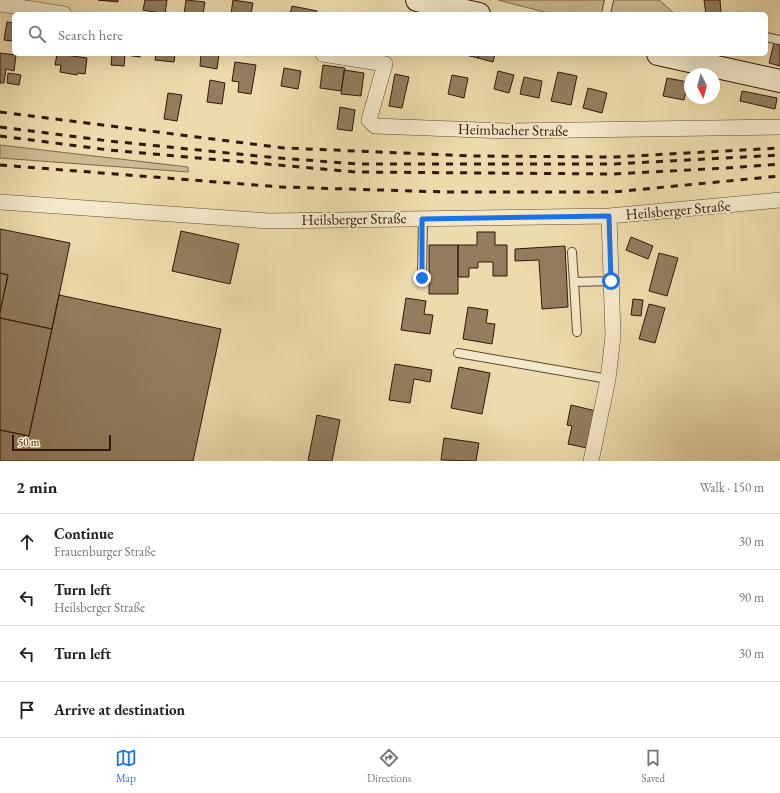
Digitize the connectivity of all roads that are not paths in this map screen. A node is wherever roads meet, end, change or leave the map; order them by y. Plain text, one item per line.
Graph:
1 (417, 0) edge
2 (609, 0) edge
3 (0, 4) edge
4 (51, 12) edge
5 (470, 12) edge
6 (606, 12) edge
7 (768, 37) edge
8 (780, 40) edge
9 (335, 56) edge
10 (667, 56) edge
11 (780, 81) edge
12 (780, 127) edge
13 (780, 200) edge
14 (0, 202) edge
15 (609, 216) junction
16 (422, 219) junction
17 (572, 252) dead end
18 (422, 278) dead end
19 (611, 281) junction
20 (574, 282) junction
21 (577, 332) dead end
22 (458, 353) dead end
23 (608, 379) junction
24 (591, 461) edge

1 - 5 main road
2 - 6 lane
3 - 4 street
7 - 8 lane
9 - 12 street, Heimbacher Straße
10 - 11 main road
13 - 15 street, Heilsberger Straße
14 - 16 street, Heilsberger Straße
15 - 16 street, Heilsberger Straße
15 - 19 street
16 - 18 lane
17 - 20 lane
19 - 20 lane
19 - 23 street
20 - 21 lane
22 - 23 lane
23 - 24 street

